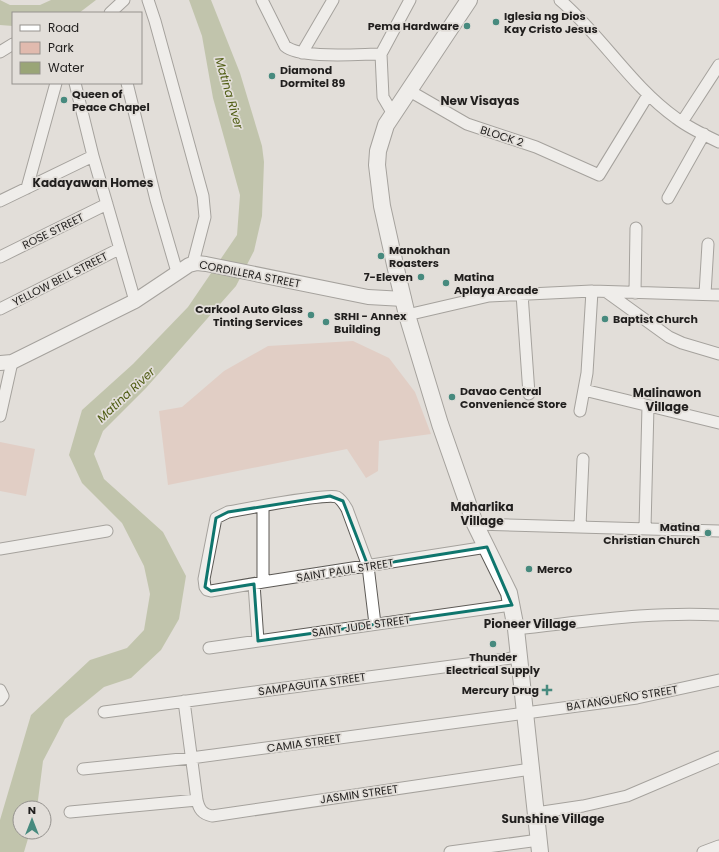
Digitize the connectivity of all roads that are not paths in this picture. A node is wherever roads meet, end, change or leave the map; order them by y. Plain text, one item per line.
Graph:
1 (124, 0) edge
2 (148, 0) edge
3 (262, 0) edge
4 (333, 0) edge
5 (410, 0) edge
6 (469, 0) edge
7 (560, 0) edge
8 (111, 12) edge
9 (12, 45) edge
10 (0, 52) edge
11 (302, 53) junction
12 (381, 54) junction
13 (719, 64) edge
14 (56, 84) edge
15 (75, 84) edge
16 (127, 84) edge
17 (408, 90) junction
18 (648, 95) junction
19 (393, 114) junction
20 (682, 122) junction
21 (704, 134) junction
22 (719, 142) edge
23 (93, 156) junction
24 (27, 188) junction
25 (668, 198) dead end
26 (0, 201) edge
27 (107, 204) junction
28 (636, 228) dead end
29 (708, 244) dead end
30 (119, 249) junction
31 (0, 257) edge
32 (199, 264) junction
33 (177, 272) junction
34 (592, 292) junction
35 (608, 293) junction
36 (635, 293) junction
37 (522, 294) junction
38 (705, 294) junction
39 (719, 296) edge
40 (404, 299) junction
41 (134, 301) junction
42 (0, 309) edge
43 (408, 315) junction
44 (719, 354) edge
45 (6, 363) edge
46 (584, 390) junction
47 (529, 394) dead end
48 (648, 406) junction
49 (580, 411) dead end
50 (0, 416) edge
51 (719, 423) edge
52 (583, 459) dead end
53 (263, 506) junction
54 (475, 524) junction
55 (580, 526) junction
56 (645, 528) junction
57 (107, 531) dead end
58 (719, 531) edge
59 (487, 547) junction
60 (0, 549) edge
61 (368, 566) junction
62 (258, 583) junction
63 (512, 605) junction
64 (719, 615) edge
65 (375, 624) junction
66 (516, 629) junction
67 (258, 641) junction
68 (209, 648) dead end
69 (519, 657) junction
70 (719, 680) edge
71 (0, 690) edge
72 (0, 700) edge
73 (184, 701) junction
74 (104, 712) dead end
75 (525, 713) junction
76 (192, 758) junction
77 (719, 758) edge
78 (83, 769) dead end
79 (531, 769) junction
80 (197, 800) junction
81 (70, 812) dead end
82 (536, 813) junction
83 (539, 846) edge
84 (719, 846) edge
85 (450, 852) edge
86 (703, 852) edge

1 - 8 street
2 - 32 street
3 - 11 street
4 - 11 street
5 - 12 street
6 - 17 main road
7 - 18 street
9 - 10 street
11 - 12 street
12 - 19 street
13 - 20 street
14 - 24 street
15 - 23 street
16 - 33 street
17 - 18 street, BLOCK 2
17 - 19 main road
18 - 20 street
19 - 40 main road
20 - 21 street
21 - 22 street
21 - 25 street
23 - 24 street
23 - 27 street
24 - 26 street
27 - 30 street
27 - 31 street, ROSE STREET
28 - 36 street
29 - 38 street
30 - 41 street
30 - 42 street, YELLOW BELL STREET
32 - 33 street, CORDILLERA STREET
32 - 40 street, CORDILLERA STREET
33 - 41 street, CORDILLERA STREET
34 - 35 street
34 - 37 street
34 - 46 street
35 - 36 street
35 - 44 street
36 - 38 street
37 - 43 street
37 - 47 street
38 - 39 street
40 - 43 main road
41 - 45 street, CORDILLERA STREET
43 - 54 main road
45 - 50 street
46 - 48 street
46 - 49 street
48 - 51 street
48 - 56 street
52 - 55 street
53 - 61 street
53 - 62 street
53 - 62 street, SAINT PAUL STREET
54 - 55 street
54 - 59 main road
55 - 56 street
56 - 58 street
57 - 60 street
59 - 61 street, SAINT PAUL STREET
59 - 63 main road
61 - 62 street, SAINT PAUL STREET
61 - 65 street
62 - 67 street
63 - 65 street, SAINT JUDE STREET
63 - 66 main road
64 - 66 street
65 - 67 street, SAINT JUDE STREET
66 - 69 main road
67 - 68 street, SAINT JUDE STREET
69 - 73 street, SAMPAGUITA STREET
69 - 75 main road
70 - 75 street, BATANGUEÑO STREET
71 - 72 street
73 - 74 street, SAMPAGUITA STREET
73 - 76 street
75 - 76 street, CAMIA STREET
75 - 79 main road
76 - 78 street, CAMIA STREET
76 - 80 street
77 - 82 street
79 - 80 street, JASMIN STREET
79 - 82 main road
80 - 81 street
82 - 83 main road
83 - 85 street
84 - 86 street

